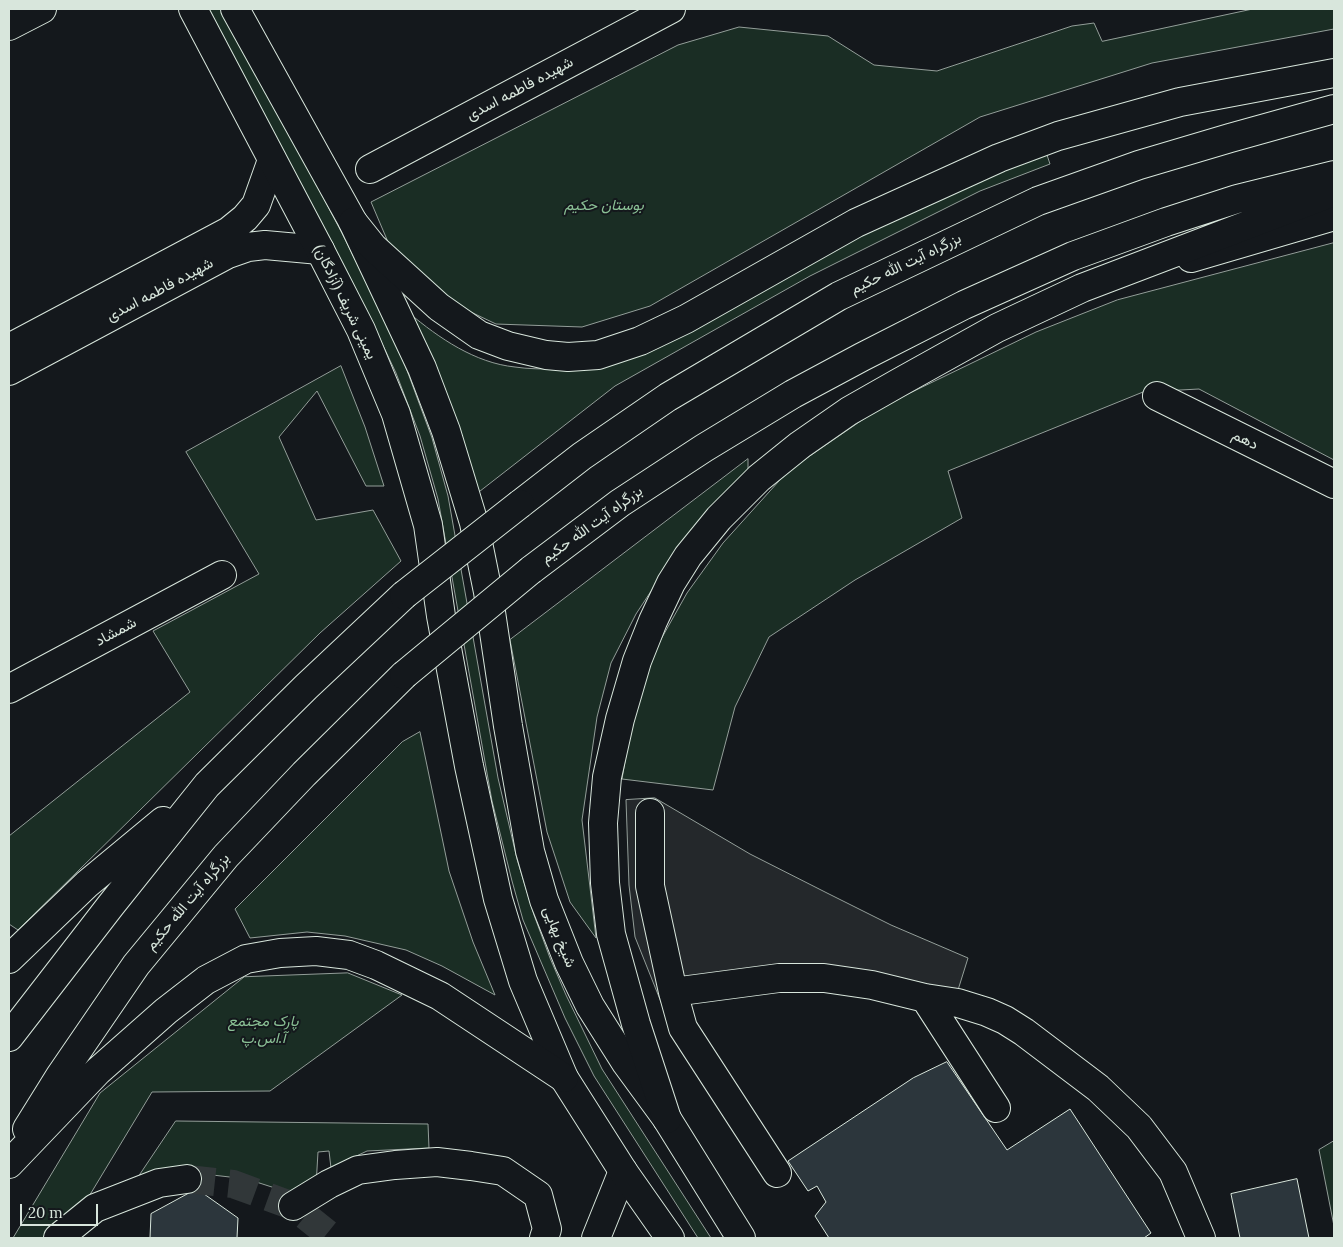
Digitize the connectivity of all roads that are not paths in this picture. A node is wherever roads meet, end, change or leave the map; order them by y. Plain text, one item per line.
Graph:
1 (42, 9) edge
2 (192, 9) edge
3 (236, 9) edge
4 (671, 9) edge
5 (9, 26) edge
6 (1334, 73) edge
7 (1334, 109) edge
8 (272, 160) junction
9 (370, 169) dead end
10 (1334, 175) edge
11 (1334, 192) edge
12 (1334, 216) edge
13 (353, 222) junction
14 (234, 241) junction
15 (320, 250) junction
16 (1157, 259) junction
17 (9, 348) edge
18 (9, 371) edge
19 (1157, 396) dead end
20 (1334, 484) edge
21 (222, 575) dead end
22 (9, 689) edge
23 (207, 785) junction
24 (650, 813) dead end
25 (9, 958) edge
26 (673, 992) junction
27 (926, 998) junction
28 (9, 1037) edge
29 (564, 1078) junction
30 (996, 1108) dead end
31 (668, 1119) junction
32 (9, 1158) edge
33 (9, 1164) edge
34 (623, 1171) junction
35 (777, 1173) dead end
36 (187, 1179) tunnel mouth
37 (293, 1206) dead end
38 (58, 1238) edge
39 (544, 1238) edge
40 (596, 1238) edge
41 (670, 1238) edge
42 (741, 1238) edge
43 (1201, 1238) edge

1 - 5 main road
2 - 8 main road, یمینی شریف (آزادگان)
3 - 13 main road
4 - 9 main road, شهیده فاطمه اسدی
6 - 13 main road
7 - 23 main road, بزرگراه آیت الله حکیم, bridge
8 - 14 main road, شهیده فاطمه اسدی
8 - 15 main road, یمینی شریف (آزادگان)
10 - 32 main road, بزرگراه آیت الله حکیم, bridge
11 - 16 main road
12 - 16 main road
13 - 31 main road, شیخ بهایی
14 - 15 main road, شهیده فاطمه اسدی
14 - 17 main road, شهیده فاطمه اسدی
14 - 18 main road, شهیده فاطمه اسدی
15 - 29 main road, یمینی شریف (آزادگان)
16 - 31 main road
19 - 20 main road, دهم
21 - 22 main road, شمشاد
23 - 25 main road
23 - 28 main road
24 - 26 main road
26 - 27 main road
26 - 35 main road
27 - 30 main road
27 - 43 main road
29 - 33 main road
29 - 34 main road
31 - 42 main road, شیخ بهایی
34 - 40 main road
34 - 41 main road
36 - 38 main road
37 - 39 main road

